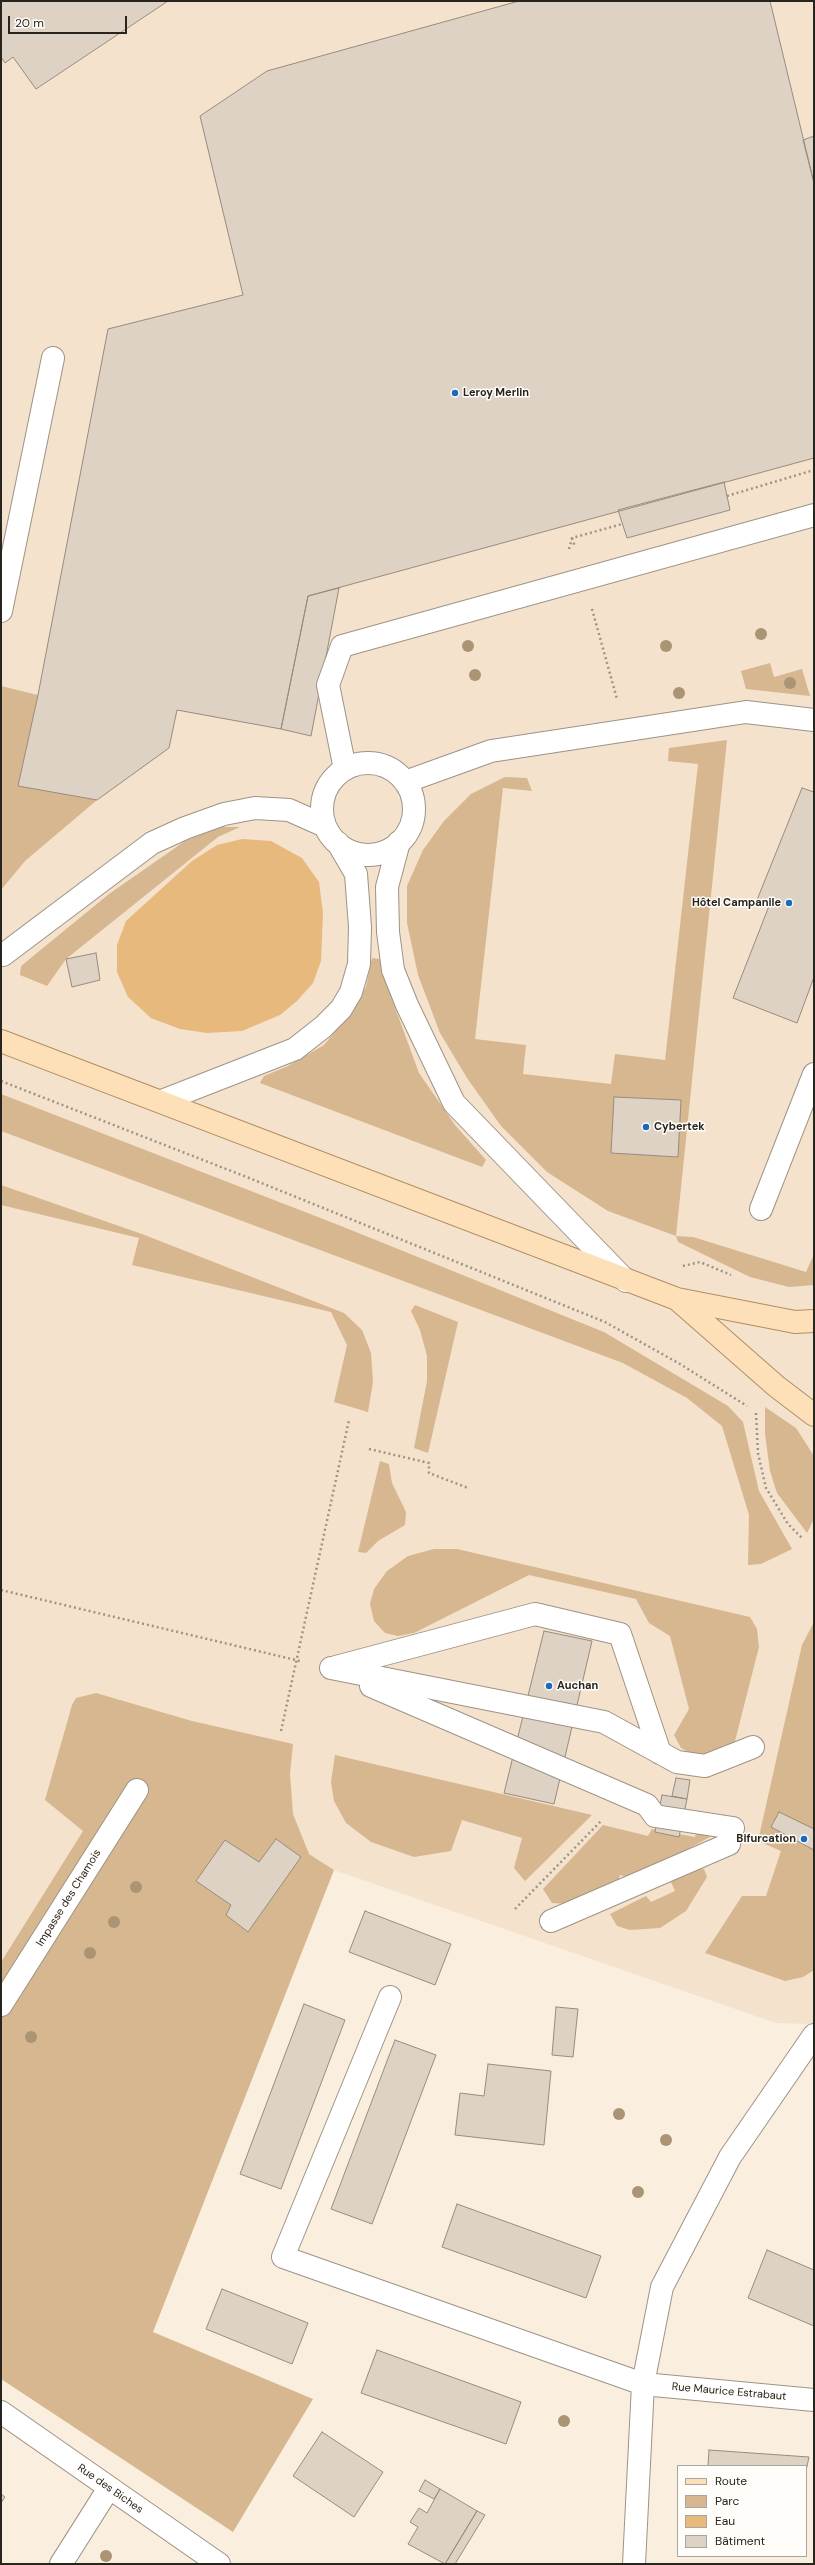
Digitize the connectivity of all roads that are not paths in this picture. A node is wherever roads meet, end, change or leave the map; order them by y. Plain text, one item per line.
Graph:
1 (53, 358) dead end
2 (814, 516) edge
3 (1, 611) edge
4 (814, 720) edge
5 (345, 769) junction
6 (405, 782) junction
7 (325, 826) junction
8 (398, 842) junction
9 (338, 843) junction
10 (3, 955) dead end
11 (1, 1041) edge
12 (814, 1074) edge
13 (162, 1101) junction
14 (761, 1209) dead end
15 (626, 1281) junction
16 (677, 1299) junction
17 (814, 1321) edge
18 (814, 1415) edge
19 (331, 1668) junction
20 (753, 1747) dead end
21 (660, 1753) junction
22 (137, 1790) dead end
23 (551, 1921) dead end
24 (390, 1996) dead end
25 (1, 2005) edge
26 (814, 2035) edge
27 (644, 2384) junction
28 (814, 2400) edge
29 (1, 2412) edge
30 (109, 2488) junction
31 (61, 2564) edge
32 (219, 2564) edge
33 (634, 2564) edge

1 - 3 street
2 - 5 street
4 - 6 street
5 - 6 street
5 - 7 street
6 - 8 street
7 - 9 street
7 - 10 street
8 - 9 street
8 - 15 street
9 - 13 street
11 - 13 main road
12 - 14 street
13 - 15 main road
15 - 16 main road
16 - 17 main road
16 - 18 main road
19 - 21 street
19 - 21 street
19 - 23 street
20 - 21 street
22 - 25 street, Impasse des Chamois
24 - 27 street, Rue Maurice Estrabaut
26 - 27 street
27 - 28 street, Rue Maurice Estrabaut
27 - 33 street
29 - 30 street, Rue des Biches
30 - 31 street
30 - 32 street, Rue des Biches

